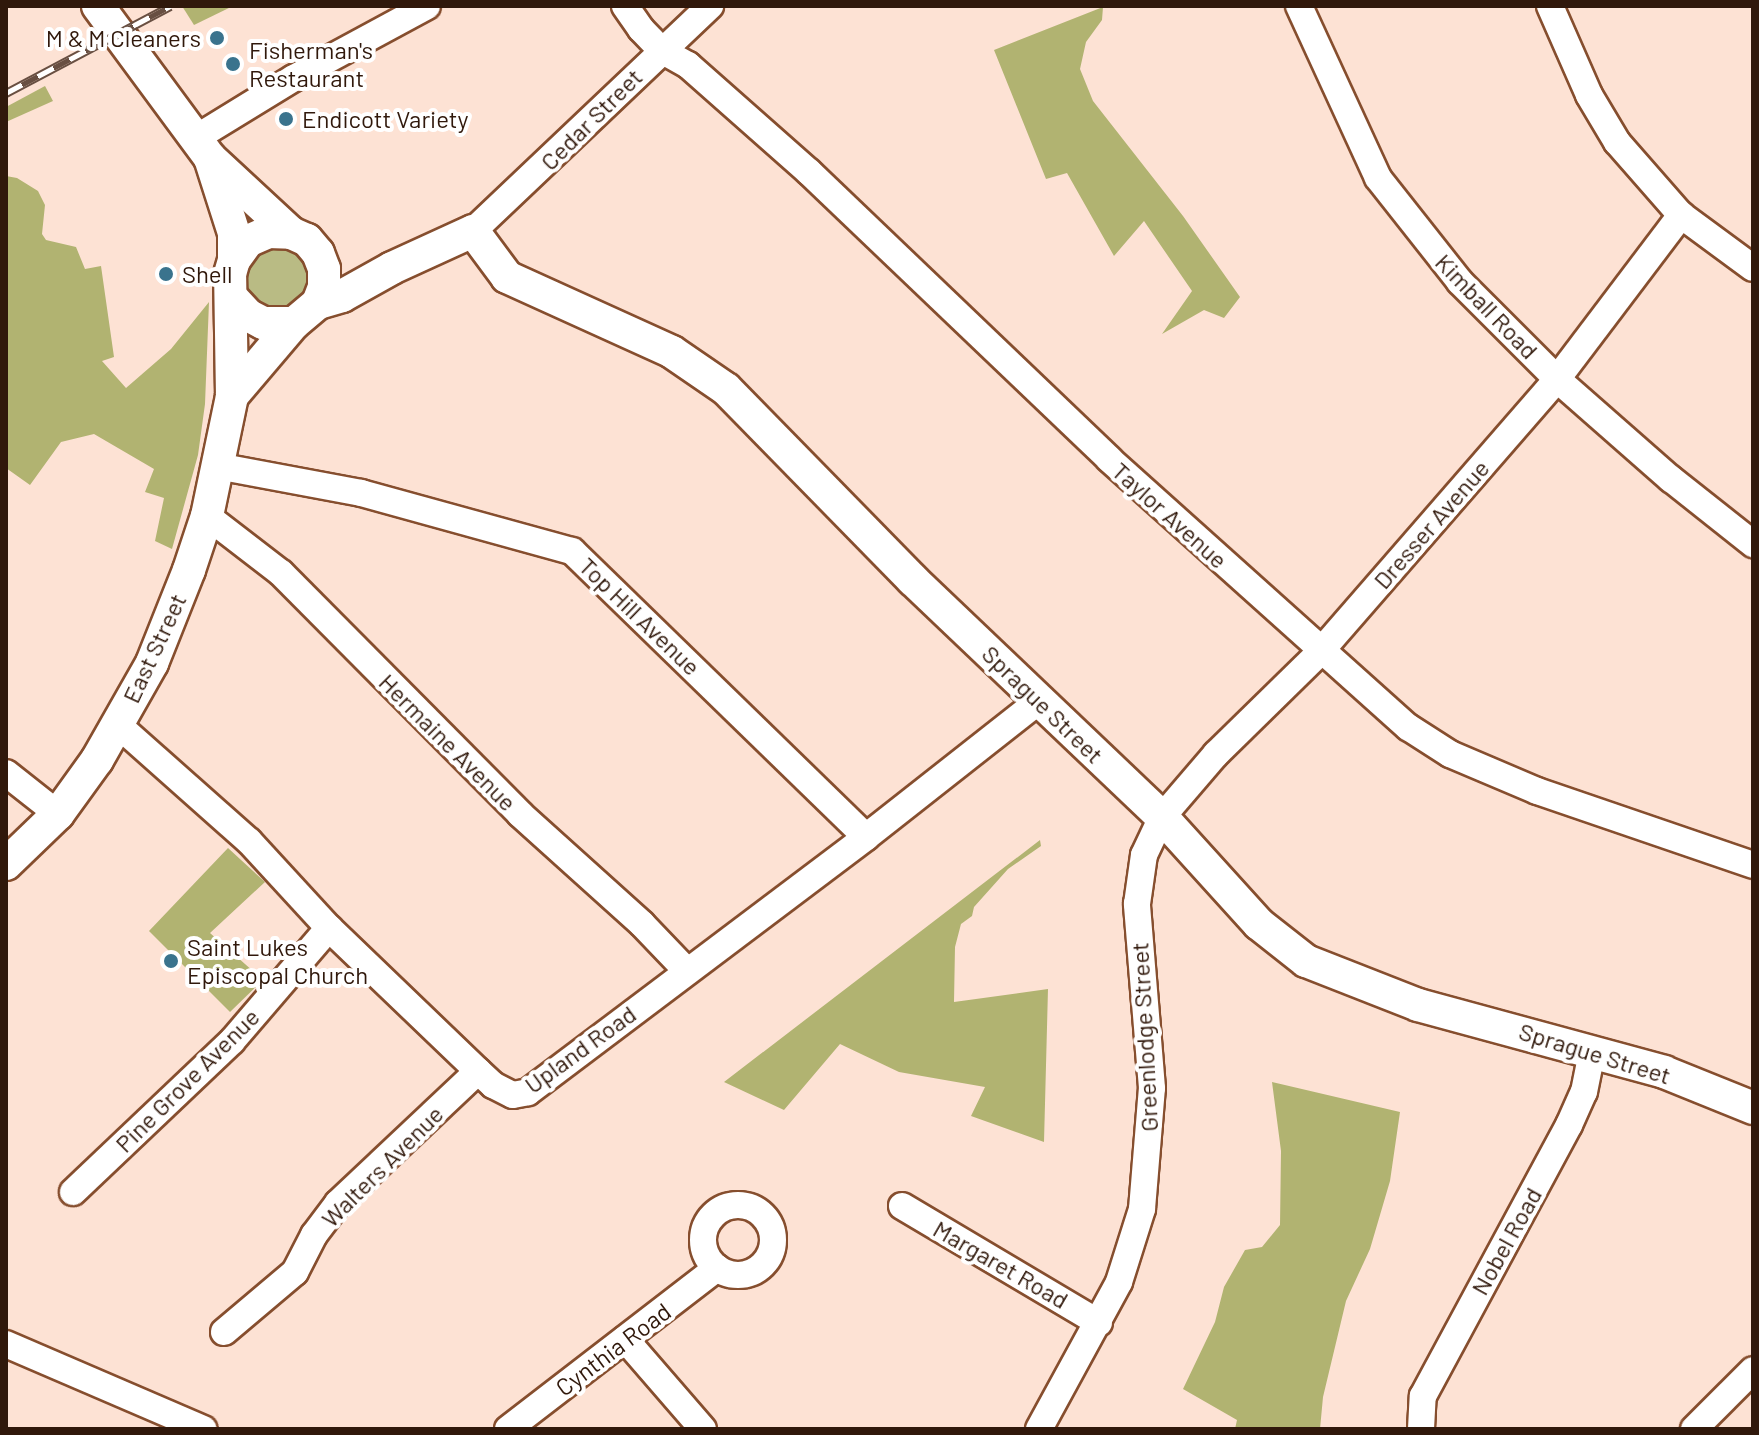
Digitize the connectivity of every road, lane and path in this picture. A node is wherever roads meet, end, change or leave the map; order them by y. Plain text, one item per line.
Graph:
1 (98, 6) edge
2 (427, 6) edge
3 (625, 6) edge
4 (710, 6) edge
5 (1299, 6) edge
6 (1550, 6) edge
7 (661, 50) junction
8 (203, 148) junction
9 (1681, 215) junction
10 (473, 231) junction
11 (291, 233) junction
12 (318, 253) junction
13 (234, 260) junction
14 (392, 268) junction
15 (1753, 268) edge
16 (231, 297) junction
17 (306, 313) junction
18 (1557, 379) junction
19 (232, 396) junction
20 (217, 466) junction
21 (207, 516) junction
22 (1753, 544) edge
23 (1320, 652) junction
24 (1040, 700) junction
25 (117, 724) junction
26 (6, 773) edge
27 (58, 814) junction
28 (1162, 817) junction
29 (866, 837) junction
30 (6, 864) edge
31 (1753, 865) edge
32 (329, 928) junction
33 (687, 971) junction
34 (1592, 1052) junction
35 (478, 1071) junction
36 (1753, 1108) edge
37 (73, 1192) dead end
38 (902, 1206) dead end
39 (717, 1268) dead end
40 (1099, 1323) junction
41 (224, 1332) dead end
42 (625, 1339) junction
43 (6, 1344) edge
44 (1753, 1370) edge
45 (203, 1429) edge
46 (508, 1429) edge
47 (703, 1429) edge
48 (1039, 1429) edge
49 (1421, 1429) edge
50 (1694, 1429) edge

1 - 8 main road
2 - 8 street
3 - 7 street, Taylor Avenue
4 - 7 street, Cedar Street
5 - 18 street, Kimball Road
6 - 9 street
7 - 10 street, Cedar Street
7 - 23 street, Taylor Avenue
8 - 11 main road
8 - 13 main road
9 - 15 street
9 - 18 street, Dresser Avenue
10 - 14 main road
10 - 24 main road, Sprague Street
11 - 12 main road
11 - 13 main road
12 - 14 main road
12 - 17 main road
13 - 16 main road
14 - 17 main road
16 - 17 main road
16 - 19 main road, East Street
17 - 19 main road, East Street
18 - 22 street, Kimball Road
18 - 23 street, Dresser Avenue
19 - 20 main road, East Street
20 - 21 main road, East Street
20 - 29 street, Top Hill Avenue
21 - 25 main road, East Street
21 - 33 street, Hermaine Avenue
23 - 28 street, Dresser Avenue
23 - 31 street, Taylor Avenue
24 - 28 main road, Sprague Street
24 - 29 street, Upland Road
25 - 27 main road, East Street
25 - 32 street, Upland Road
26 - 27 street
27 - 30 main road, East Street
28 - 34 main road, Sprague Street
28 - 40 street, Greenlodge Street
29 - 33 street, Upland Road
32 - 35 street, Upland Road
32 - 37 street, Pine Grove Avenue
33 - 35 street, Upland Road
34 - 36 main road, Sprague Street
34 - 49 street, Nobel Road
35 - 41 street, Walters Avenue
38 - 40 street, Margaret Road
39 - 42 street, Cynthia Road
40 - 48 street, Greenlodge Street
42 - 46 street, Cynthia Road
42 - 47 street
43 - 45 street
44 - 50 street

